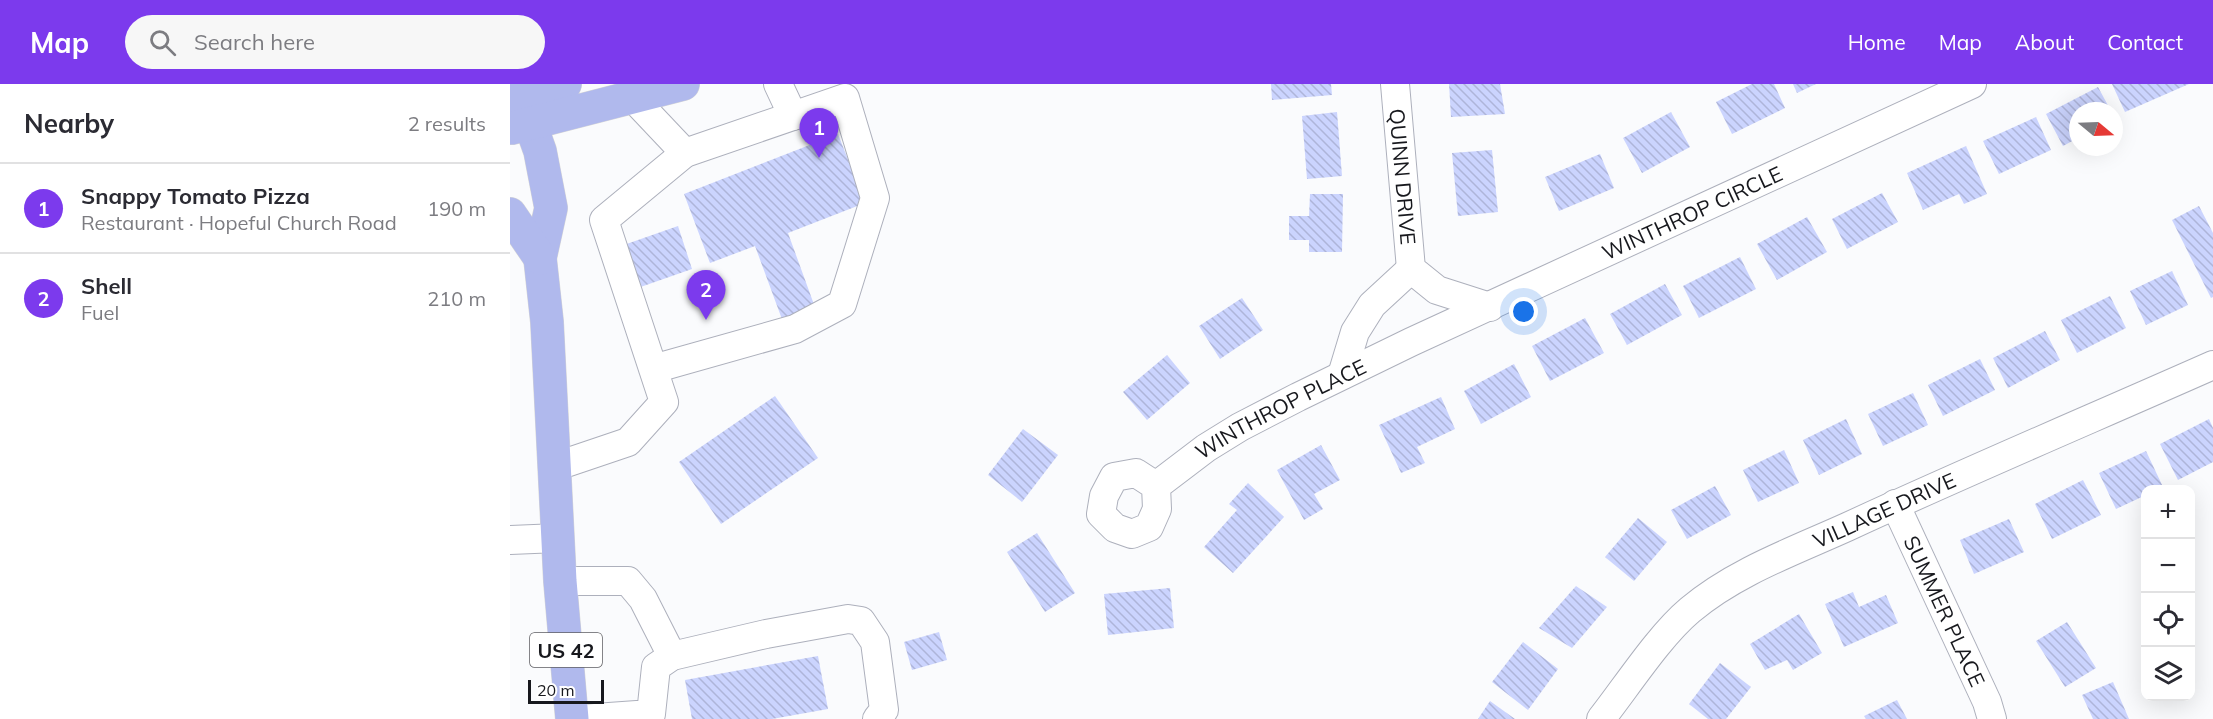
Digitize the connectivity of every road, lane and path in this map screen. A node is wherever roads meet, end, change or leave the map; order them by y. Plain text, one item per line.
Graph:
1 (564, 84) edge
2 (683, 84) edge
3 (778, 84) edge
4 (1395, 84) edge
5 (1972, 84) edge
6 (515, 91) edge
7 (633, 98) junction
8 (793, 116) junction
9 (521, 126) edge
10 (685, 153) junction
11 (510, 214) edge
12 (540, 258) junction
13 (1411, 269) junction
14 (1490, 307) junction
15 (1412, 342) joint
16 (2213, 365) edge
17 (653, 369) junction
18 (1342, 375) junction
19 (554, 468) junction
20 (1155, 486) dead end
21 (1895, 504) junction
22 (558, 538) junction
23 (510, 540) edge
24 (560, 581) junction
25 (672, 656) junction
26 (652, 716) edge
27 (572, 719) edge
28 (581, 719) edge
29 (877, 719) edge
30 (1601, 719) edge
31 (1992, 719) edge

1 - 6 main road
2 - 7 main road
3 - 8 street
4 - 13 street, QUINN DRIVE
5 - 14 street, WINTHROP CIRCLE
6 - 9 main road, US 42
7 - 9 main road
7 - 10 street
8 - 10 street
8 - 17 street
9 - 12 main road, US 42
10 - 17 street
11 - 12 main road, US 42
12 - 19 main road, US 42
13 - 14 street, QUINN DRIVE
13 - 18 street, QUINN DRIVE
14 - 15 street, WINTHROP CIRCLE
15 - 18 street, WINTHROP PLACE
16 - 21 street, VILLAGE DRIVE
17 - 19 street
18 - 20 street, WINTHROP PLACE
19 - 22 main road, US 42
21 - 30 street, VILLAGE DRIVE
21 - 31 street, SUMMER PLACE
22 - 23 street
22 - 24 main road, US 42
24 - 25 street
24 - 27 main road, US 42
25 - 26 street
25 - 29 street
26 - 28 street

